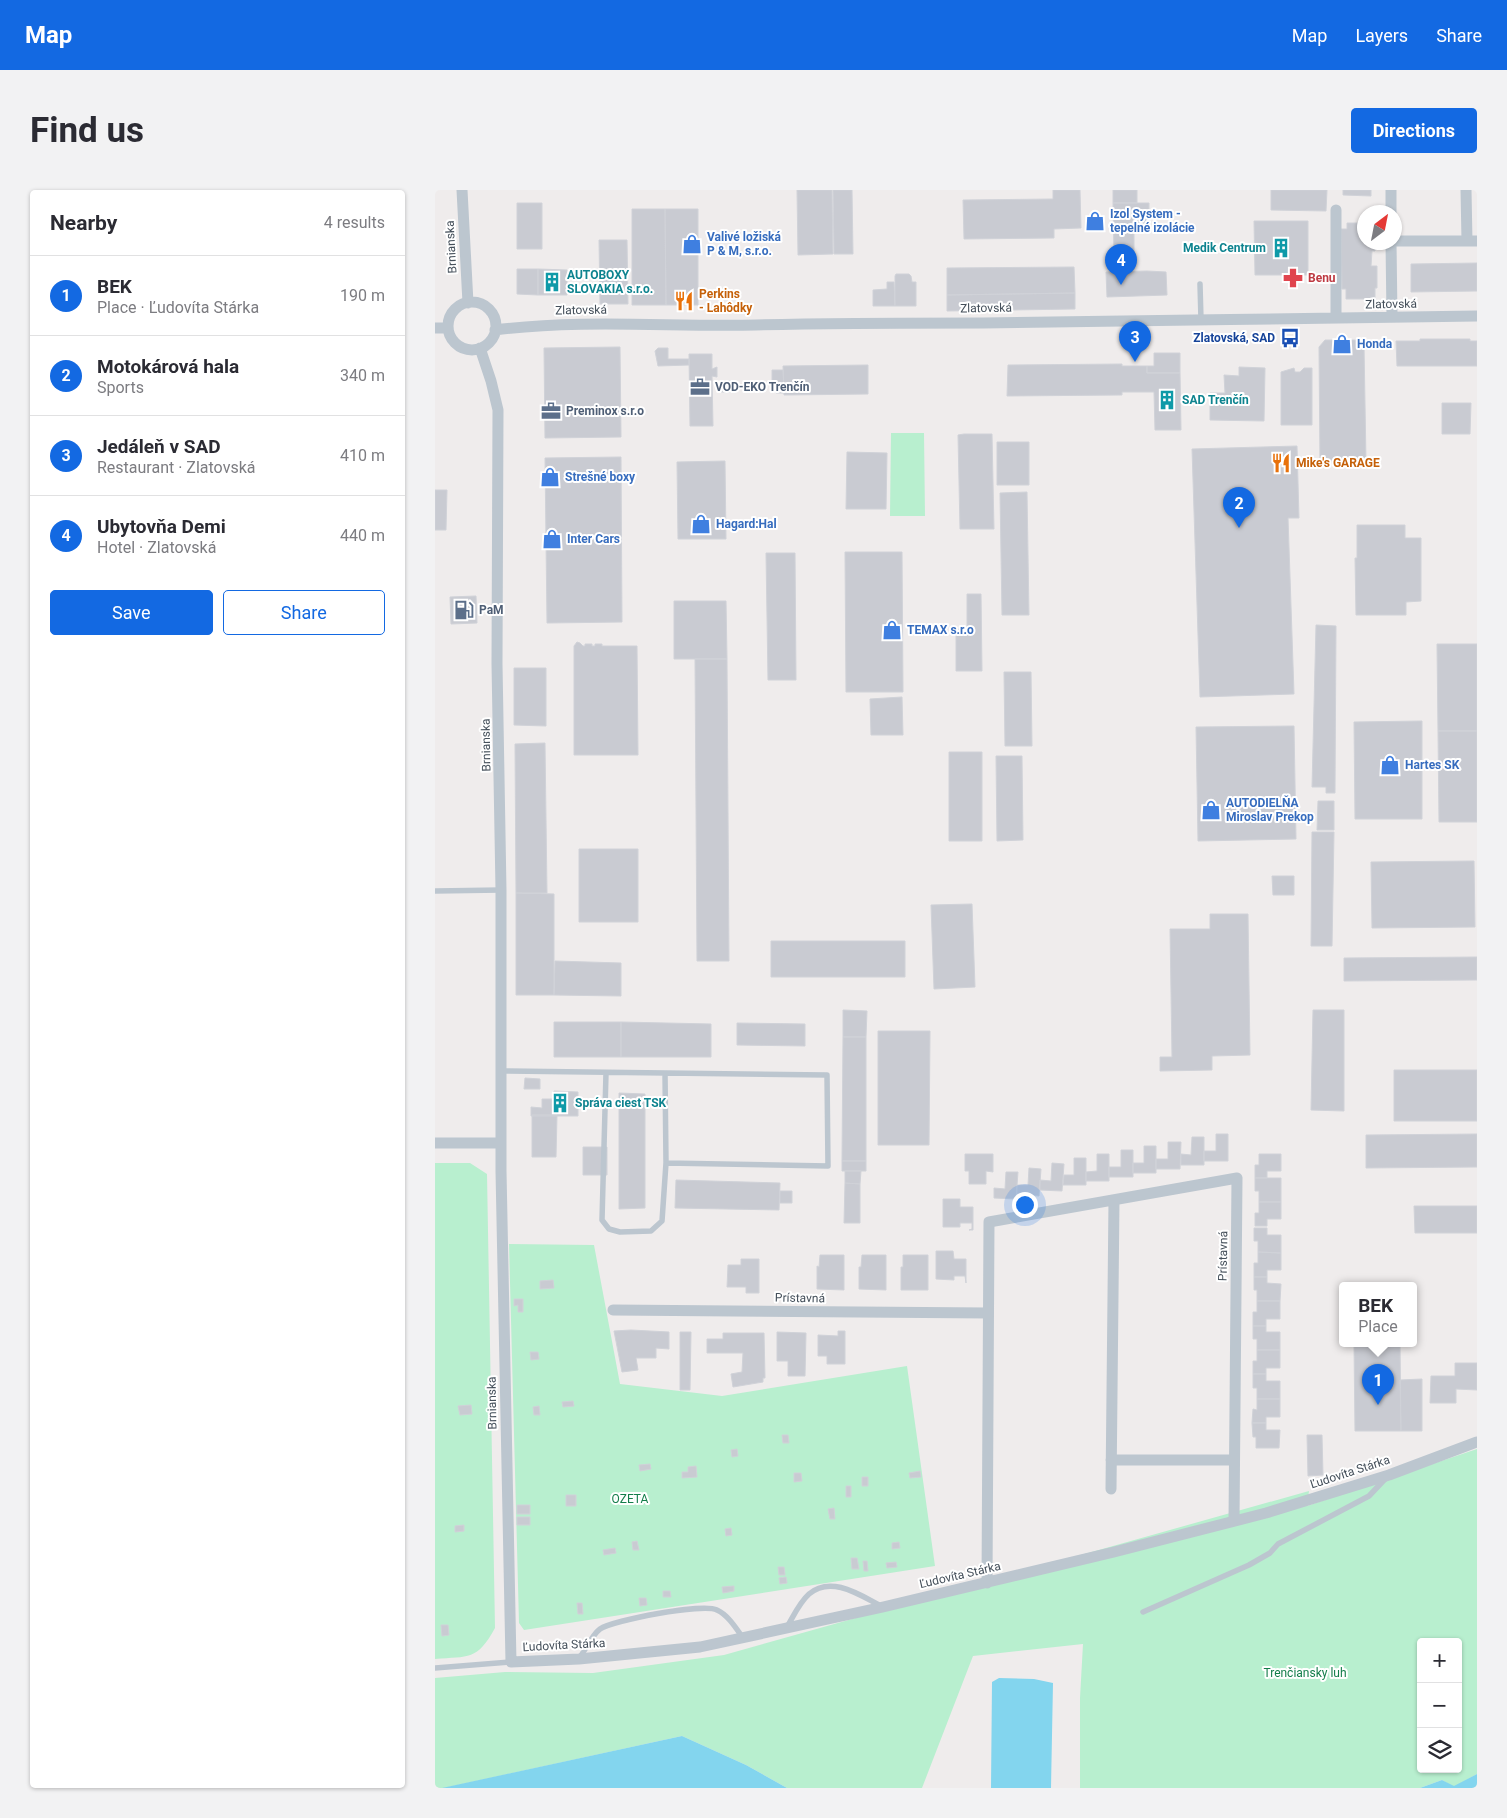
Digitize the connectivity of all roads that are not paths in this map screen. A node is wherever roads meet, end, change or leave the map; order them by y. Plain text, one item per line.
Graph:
1 (462, 190) edge
2 (1391, 190) edge
3 (1466, 190) edge
4 (1472, 204) edge
5 (1391, 205) edge
6 (1337, 210) dead end
7 (1472, 241) edge
8 (1402, 242) edge
9 (1393, 250) edge
10 (1201, 284) dead end
11 (468, 302) junction
12 (1477, 316) edge
13 (1392, 317) junction
14 (1336, 318) junction
15 (1201, 320) junction
16 (435, 328) edge
17 (448, 328) junction
18 (495, 330) junction
19 (480, 348) junction
20 (501, 890) junction
21 (435, 891) edge
22 (501, 1071) junction
23 (606, 1073) junction
24 (665, 1073) junction
25 (435, 1143) edge
26 (501, 1143) junction
27 (666, 1163) junction
28 (1114, 1200) junction
29 (613, 1310) dead end
30 (988, 1313) junction
31 (1477, 1442) edge
32 (1111, 1460) junction
33 (1234, 1460) junction
34 (1389, 1475) junction
35 (1111, 1489) dead end
36 (1233, 1521) junction
37 (987, 1583) junction
38 (883, 1607) junction
39 (1143, 1612) dead end
40 (787, 1629) junction
41 (743, 1638) junction
42 (579, 1659) junction
43 (511, 1662) junction
44 (435, 1668) edge

1 - 11 street, Brnianska
2 - 5 street
3 - 4 street
4 - 7 street
6 - 14 street
7 - 8 street
9 - 13 street
10 - 15 lane
11 - 17 street
11 - 18 street
12 - 13 street, Zlatovská
13 - 14 street, Zlatovská
14 - 15 street, Zlatovská
15 - 18 street, Zlatovská
16 - 17 street
17 - 19 street
18 - 19 street
19 - 20 street, Brnianska
20 - 21 lane
20 - 22 street, Brnianska
22 - 23 lane
22 - 26 street, Brnianska
23 - 24 lane
23 - 27 lane
24 - 27 lane
24 - 27 lane
25 - 26 street
26 - 43 street, Brnianska
28 - 30 street, Prístavná
28 - 32 street
28 - 33 street, Prístavná
29 - 30 street, Prístavná
30 - 37 street, Prístavná
31 - 34 street, Ľudovíta Stárka
32 - 33 street
32 - 35 street
33 - 36 street, Prístavná
34 - 36 street, Ľudovíta Stárka
34 - 39 lane
36 - 37 street, Ľudovíta Stárka
37 - 38 street, Ľudovíta Stárka
38 - 40 street, Ľudovíta Stárka
38 - 40 lane
40 - 41 street, Ľudovíta Stárka
41 - 42 street, Ľudovíta Stárka
41 - 42 lane
42 - 43 street, Ľudovíta Stárka
43 - 44 lane, Ľudovíta Stárka

